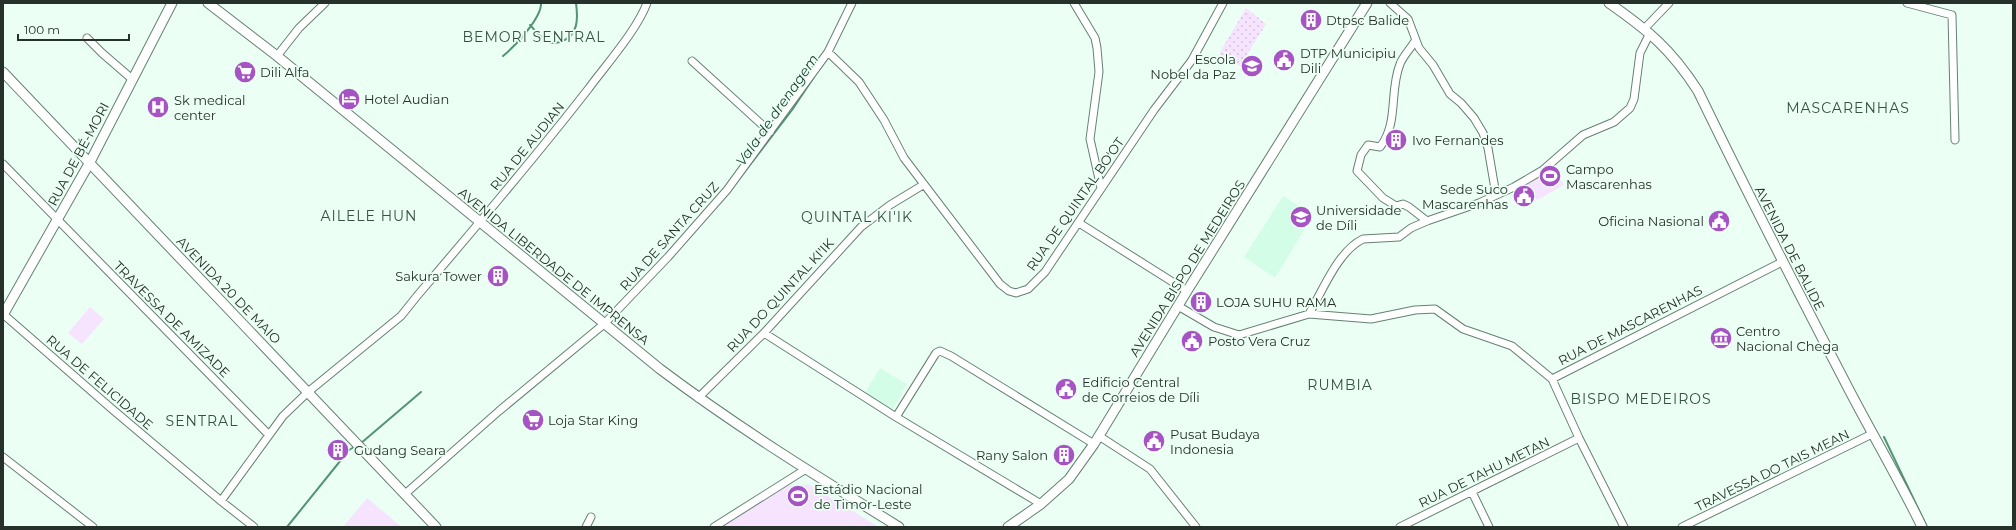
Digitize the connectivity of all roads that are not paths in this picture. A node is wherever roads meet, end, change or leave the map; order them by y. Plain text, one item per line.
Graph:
1 (172, 3) edge
2 (208, 3) edge
3 (325, 3) edge
4 (647, 3) edge
5 (852, 3) edge
6 (1074, 3) edge
7 (1223, 3) edge
8 (1367, 3) edge
9 (1390, 3) edge
10 (1609, 3) edge
11 (1669, 3) edge
12 (1907, 3) edge
13 (1648, 31) junction
14 (87, 38) dead end
15 (1415, 41) junction
16 (831, 55) junction
17 (277, 56) junction
18 (692, 61) dead end
19 (3, 72) edge
20 (132, 79) junction
21 (770, 132) junction
22 (1955, 140) dead end
23 (90, 162) junction
24 (3, 164) edge
25 (923, 185) junction
26 (1101, 188) junction
27 (1496, 195) junction
28 (57, 220) junction
29 (480, 222) junction
30 (1426, 222) junction
31 (1079, 223) junction
32 (1782, 262) junction
33 (1186, 291) junction
34 (1178, 306) junction
35 (3, 314) edge
36 (1309, 314) junction
37 (604, 324) junction
38 (764, 333) junction
39 (1552, 379) junction
40 (308, 392) junction
41 (698, 398) junction
42 (896, 417) junction
43 (269, 434) junction
44 (1872, 434) junction
45 (1579, 438) junction
46 (1097, 440) junction
47 (3, 457) edge
48 (806, 469) junction
49 (1472, 492) junction
50 (404, 494) junction
51 (221, 501) junction
52 (1041, 504) junction
53 (590, 517) dead end
54 (93, 527) edge
55 (254, 527) edge
56 (436, 527) edge
57 (586, 527) edge
58 (714, 527) edge
59 (899, 527) edge
60 (1008, 527) edge
61 (1196, 527) edge
62 (1400, 527) edge
63 (1490, 527) edge
64 (1624, 527) edge
65 (1682, 527) edge
66 (1922, 527) edge

1 - 20 main road, RUA DE BÉ-MORI
2 - 17 main road, AVENIDA LIBERDADE DE IMPRENSA
3 - 17 street
4 - 29 street, RUA DE AUDIAN
5 - 16 street, RUA DE SANTA CRUZ
6 - 26 street
7 - 26 street, RUA DE QUINTAL BO'OT
8 - 33 main road, AVENIDA BISPO DE MEDEIROS
9 - 15 street
10 - 13 main road, AVENIDA DE BALIDE
11 - 13 street
12 - 22 street
13 - 27 street
13 - 32 main road, AVENIDA DE BALIDE
14 - 20 street
15 - 27 street
15 - 30 street
16 - 21 street, RUA DE SANTA CRUZ
16 - 25 street, RUA DE QUINTAL BO'OT
17 - 29 main road, AVENIDA LIBERDADE DE IMPRENSA
18 - 21 street
19 - 23 main road, AVENIDA 20 DE MAIO
20 - 23 main road, RUA DE BÉ-MORI
21 - 37 street, RUA DE SANTA CRUZ
23 - 28 main road, RUA DE BÉ-MORI
23 - 40 main road, AVENIDA 20 DE MAIO
24 - 28 street, TRAVESSA DE AMIZADE
25 - 31 street, RUA DE QUINTAL BO'OT
25 - 38 street, RUA DO QUINTAL KI'IK
26 - 31 street, RUA DE QUINTAL BO'OT
27 - 30 street
28 - 35 main road, RUA DE BÉ-MORI
28 - 43 street, TRAVESSA DE AMIZADE
29 - 37 main road, AVENIDA LIBERDADE DE IMPRENSA
29 - 40 street, RUA DE AUDIAN
30 - 36 street
31 - 33 street
32 - 39 street, RUA DE MASCARENHAS
32 - 44 main road, AVENIDA DE BALIDE
33 - 34 main road, AVENIDA BISPO DE MEDEIROS
34 - 36 street, RUA DE MASCARENHAS
34 - 46 main road, AVENIDA BISPO DE MEDEIROS
35 - 51 street, RUA DE FELICIDADE
36 - 39 street, RUA DE MASCARENHAS
37 - 41 main road, AVENIDA LIBERDADE DE IMPRENSA
37 - 50 street, RUA DE SANTA CRUZ
38 - 41 street, RUA DO QUINTAL KI'IK
38 - 42 street
39 - 45 street
40 - 43 street
40 - 50 main road, AVENIDA 20 DE MAIO
41 - 48 main road, AVENIDA LIBERDADE DE IMPRENSA
42 - 46 street
42 - 52 street
43 - 51 street
44 - 65 street, TRAVESSA DO TAIS MEAN
44 - 66 main road, AVENIDA DE BALIDE
45 - 49 street, RUA DE TAHU METAN
45 - 64 street
46 - 52 main road, AVENIDA BISPO DE MEDEIROS
46 - 61 street
47 - 54 street
48 - 58 street
48 - 59 main road, AVENIDA LIBERDADE DE IMPRENSA
49 - 62 street, RUA DE TAHU METAN
49 - 63 street
50 - 56 main road, AVENIDA 20 DE MAIO
51 - 55 street, RUA DE FELICIDADE
52 - 60 main road, AVENIDA BISPO DE MEDEIROS
53 - 57 street

